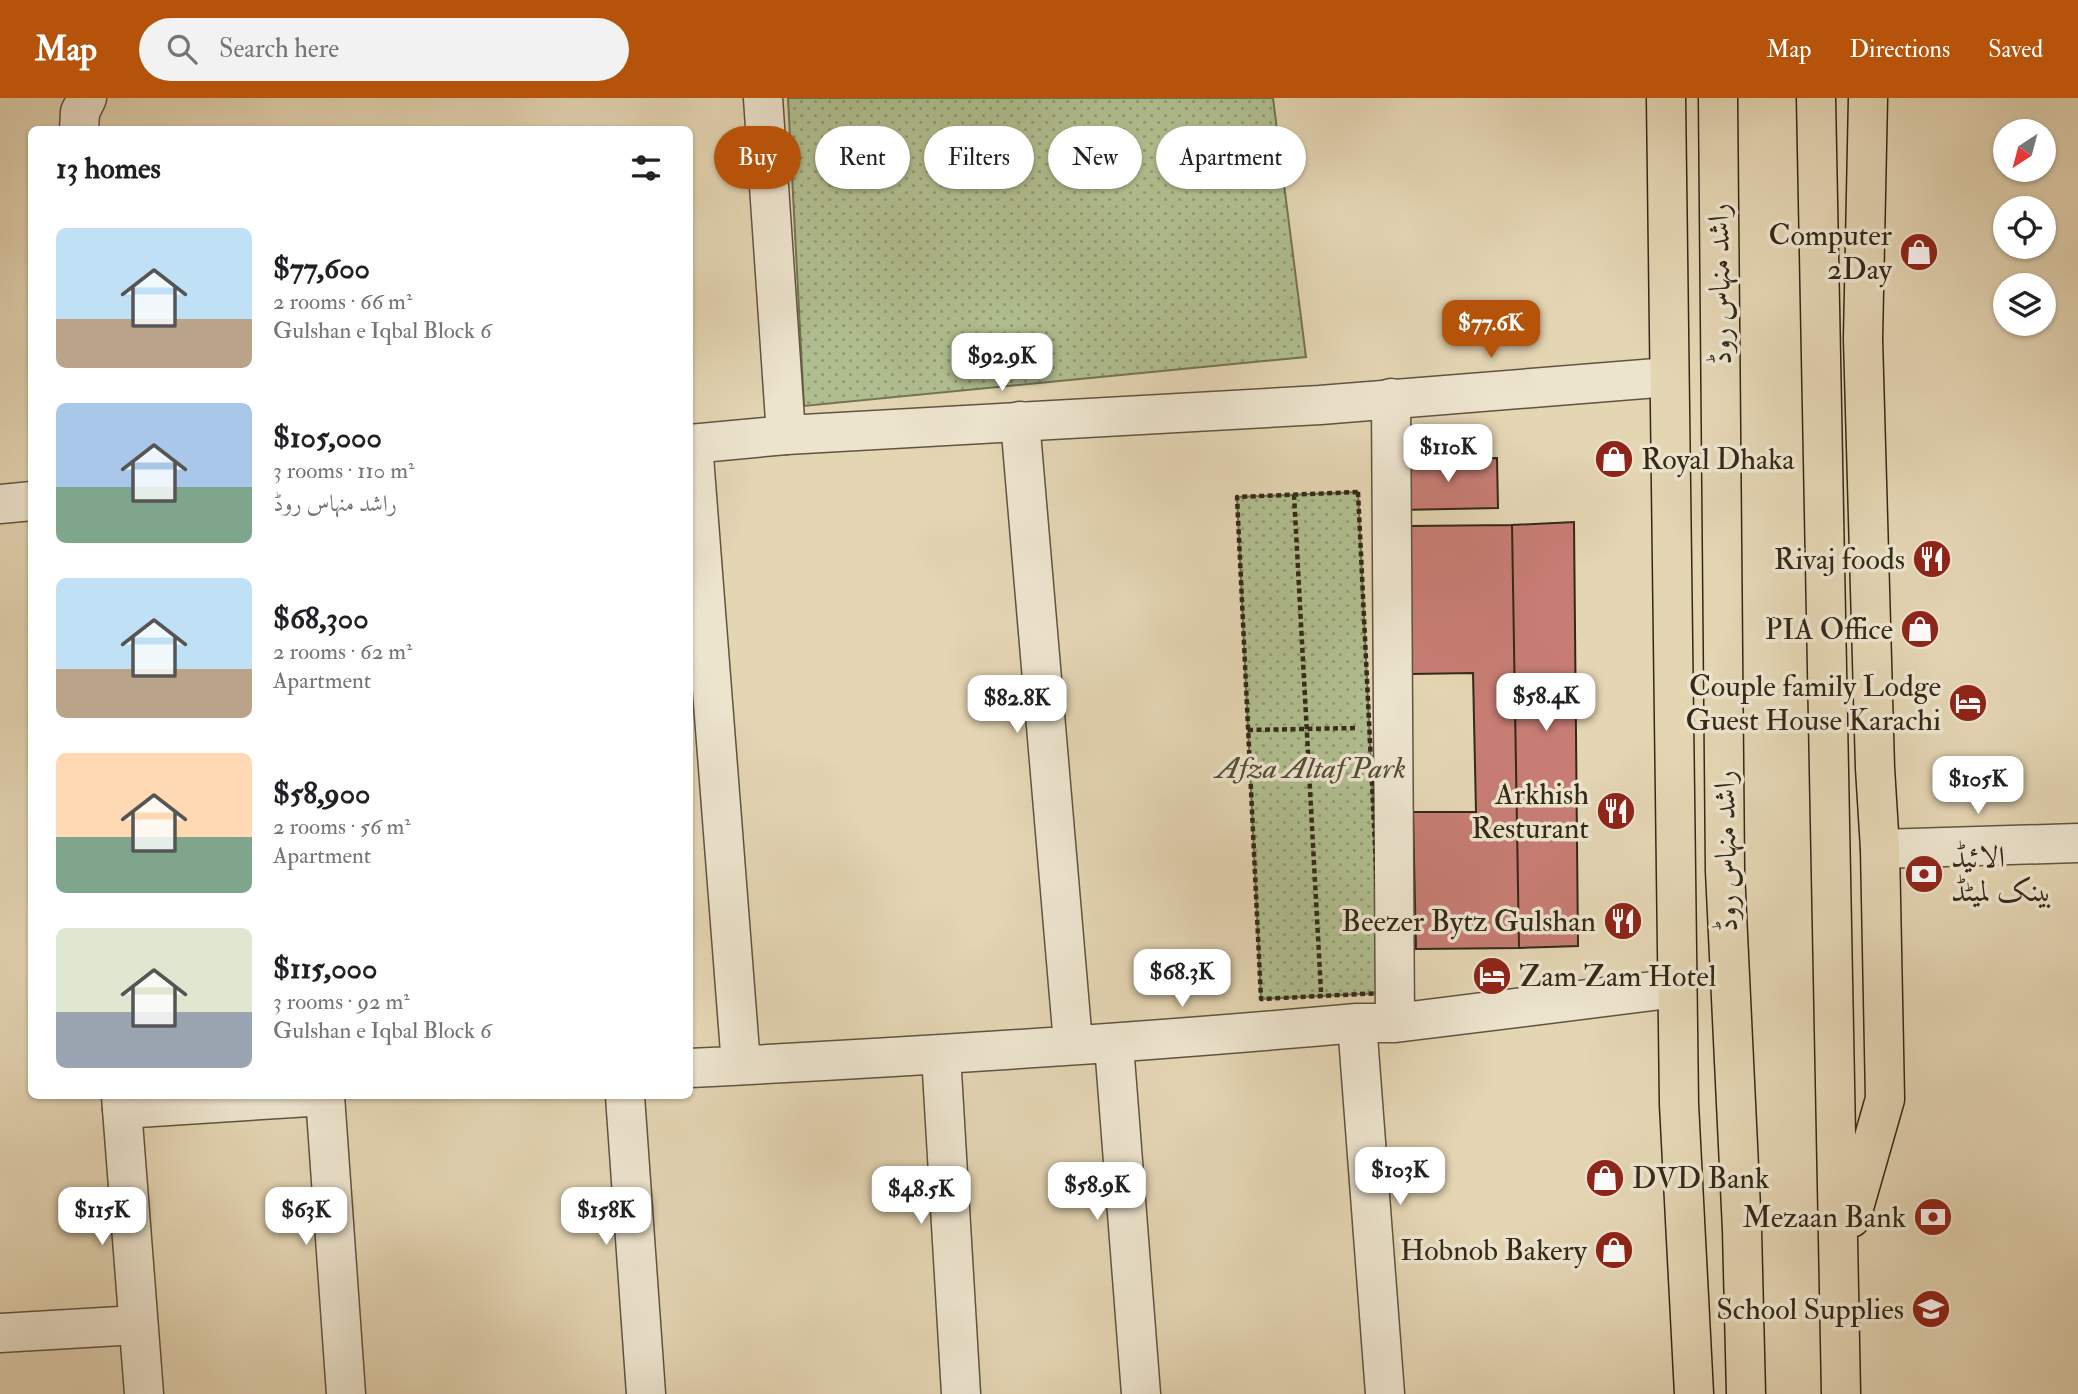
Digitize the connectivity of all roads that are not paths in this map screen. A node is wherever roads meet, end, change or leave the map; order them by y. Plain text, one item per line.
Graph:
1 (87, 98) edge
2 (763, 98) edge
3 (1666, 98) edge
4 (1718, 98) edge
5 (1816, 98) edge
6 (1868, 98) edge
7 (79, 126) edge
8 (1669, 377) junction
9 (1391, 398) junction
10 (1020, 421) junction
11 (786, 435) junction
12 (693, 444) edge
13 (693, 469) edge
14 (28, 501) edge
15 (0, 503) edge
16 (2078, 843) edge
17 (1880, 849) junction
18 (1677, 988) junction
19 (1395, 1023) junction
20 (1357, 1024) junction
21 (1073, 1043) junction
22 (1114, 1045) junction
23 (941, 1055) junction
24 (741, 1065) junction
25 (693, 1068) edge
26 (224, 1099) edge
27 (325, 1099) edge
28 (625, 1099) edge
29 (122, 1102) edge
30 (1840, 1253) junction
31 (137, 1325) junction
32 (0, 1333) edge
33 (144, 1394) edge
34 (346, 1394) edge
35 (646, 1394) edge
36 (961, 1394) edge
37 (1141, 1394) edge
38 (1385, 1394) edge
39 (1694, 1394) edge
40 (1746, 1394) edge
41 (1841, 1394) edge

1 - 7 street
2 - 11 street
3 - 8 main road
4 - 40 main road, راشد منہاس روڈ
5 - 30 main road
6 - 17 main road
8 - 9 street
8 - 18 main road
9 - 10 street
9 - 19 street
10 - 11 street
10 - 21 street
11 - 12 street
13 - 24 street
14 - 15 street
16 - 17 street
17 - 30 main road
18 - 19 street
18 - 39 main road
19 - 20 street
20 - 22 street
20 - 38 street
21 - 22 street
21 - 23 street
22 - 37 street
23 - 24 street
23 - 36 street
24 - 25 street
26 - 29 street
27 - 34 street
28 - 35 street
29 - 31 street
30 - 41 main road
31 - 32 street
31 - 33 street

